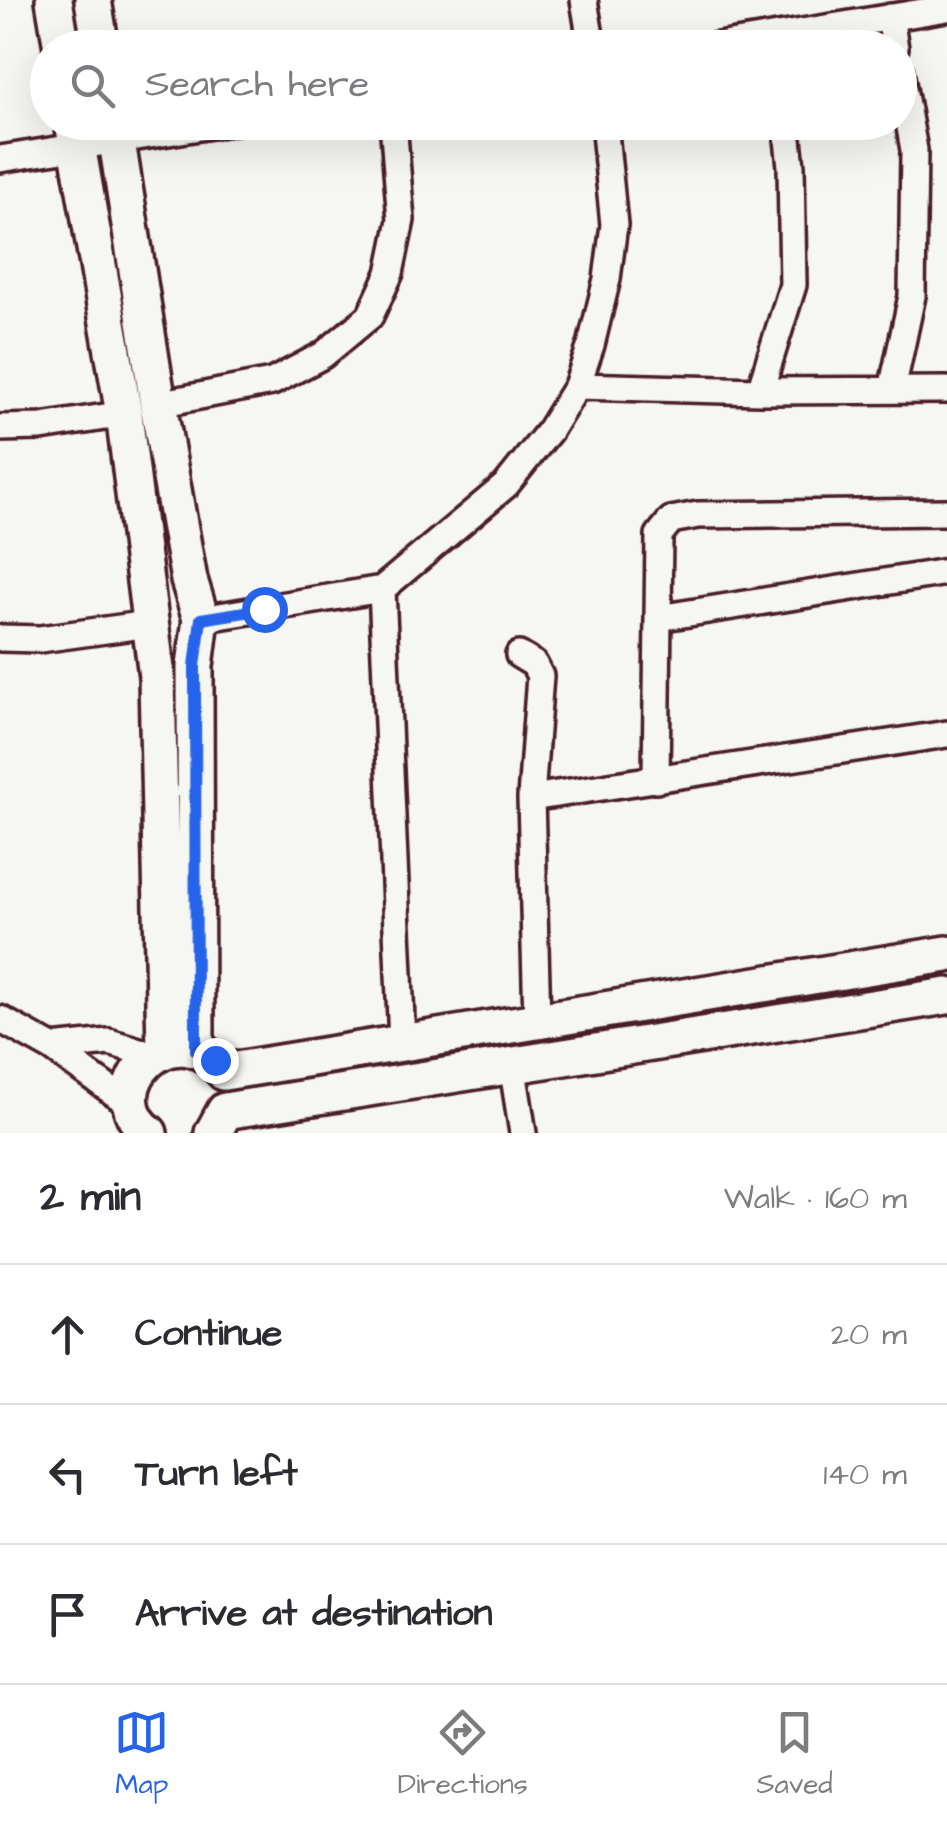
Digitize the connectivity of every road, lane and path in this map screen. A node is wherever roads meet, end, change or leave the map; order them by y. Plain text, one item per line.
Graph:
1 (54, 0) edge
2 (93, 0) edge
3 (584, 0) edge
4 (947, 8) edge
5 (890, 17) junction
6 (59, 30) edge
7 (98, 30) edge
8 (589, 30) edge
9 (828, 30) edge
10 (892, 30) edge
11 (57, 140) edge
12 (76, 140) edge
13 (116, 140) edge
14 (394, 140) edge
15 (606, 140) edge
16 (788, 140) edge
17 (912, 140) edge
18 (0, 159) edge
19 (577, 386) junction
20 (892, 390) junction
21 (947, 390) edge
22 (760, 391) junction
23 (158, 404) junction
24 (124, 414) junction
25 (0, 428) edge
26 (947, 512) edge
27 (947, 572) edge
28 (382, 589) junction
29 (658, 618) junction
30 (201, 619) junction
31 (149, 624) junction
32 (0, 638) edge
33 (520, 655) dead end
34 (947, 734) edge
35 (656, 780) junction
36 (531, 798) junction
37 (947, 954) edge
38 (712, 992) junction
39 (947, 996) edge
40 (0, 1019) edge
41 (537, 1020) junction
42 (718, 1030) junction
43 (402, 1042) junction
44 (52, 1048) junction
45 (172, 1051) junction
46 (512, 1064) junction
47 (140, 1119) edge
48 (212, 1133) edge
49 (523, 1133) edge

1 - 6 street
2 - 7 street
3 - 8 street
4 - 5 street
5 - 9 street
5 - 10 street
11 - 18 street
12 - 24 street
13 - 23 street
14 - 23 street
15 - 19 street
16 - 22 street
17 - 20 street
19 - 22 street
19 - 28 street
20 - 21 street
20 - 22 street
23 - 30 street
24 - 25 street
24 - 31 street
26 - 29 street
27 - 29 street
28 - 30 street
28 - 43 street
29 - 35 street
30 - 45 street
31 - 32 street
31 - 45 street
33 - 36 street
34 - 35 street
35 - 36 street
36 - 41 street
37 - 38 street
38 - 41 street
38 - 42 street
39 - 42 street
40 - 44 street
41 - 43 street
42 - 46 street
43 - 45 street
44 - 45 street
44 - 47 street
45 - 47 street
46 - 48 street
46 - 49 street

